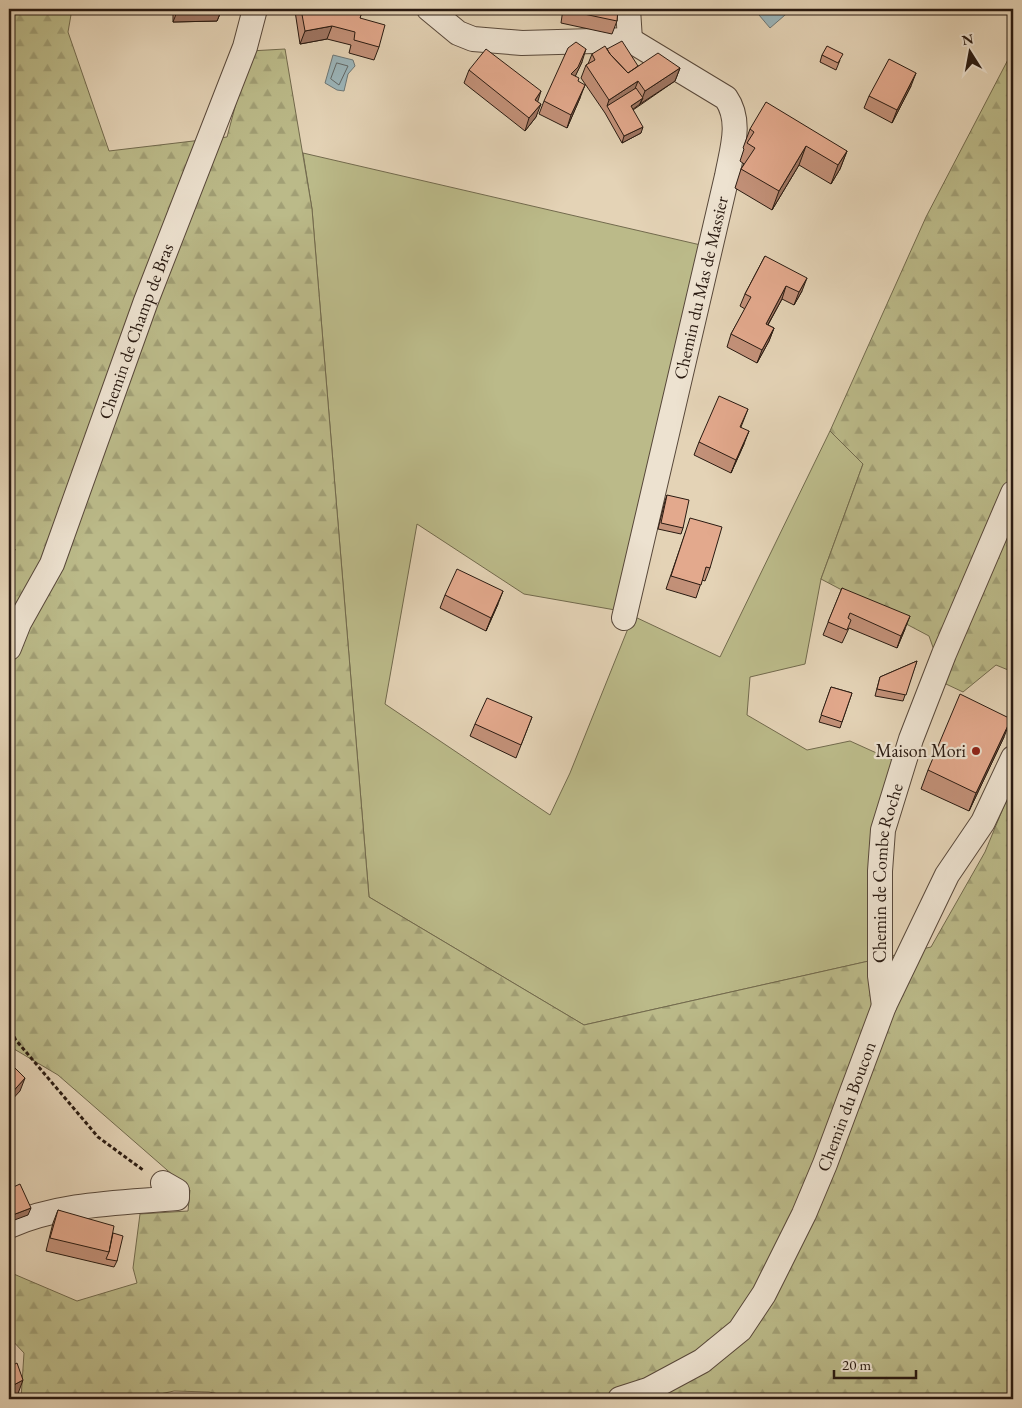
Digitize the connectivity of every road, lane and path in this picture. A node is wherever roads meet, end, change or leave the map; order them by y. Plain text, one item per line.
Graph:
1 (256, 9) edge
2 (429, 9) edge
3 (628, 9) edge
4 (630, 40) junction
5 (1013, 493) edge
6 (624, 618) dead end
7 (9, 648) edge
8 (1013, 758) edge
9 (884, 1006) junction
10 (9, 1018) edge
11 (164, 1183) joint
12 (9, 1226) edge
13 (620, 1399) edge

1 - 7 street, Chemin de Champ de Bras
2 - 4 street
3 - 4 street
4 - 6 street, Chemin du Mas de Massier
5 - 9 street, Chemin de Combe Roche
8 - 9 street, Chemin du Boucon
9 - 13 street, Chemin du Boucon
10 - 11 path
11 - 12 street

